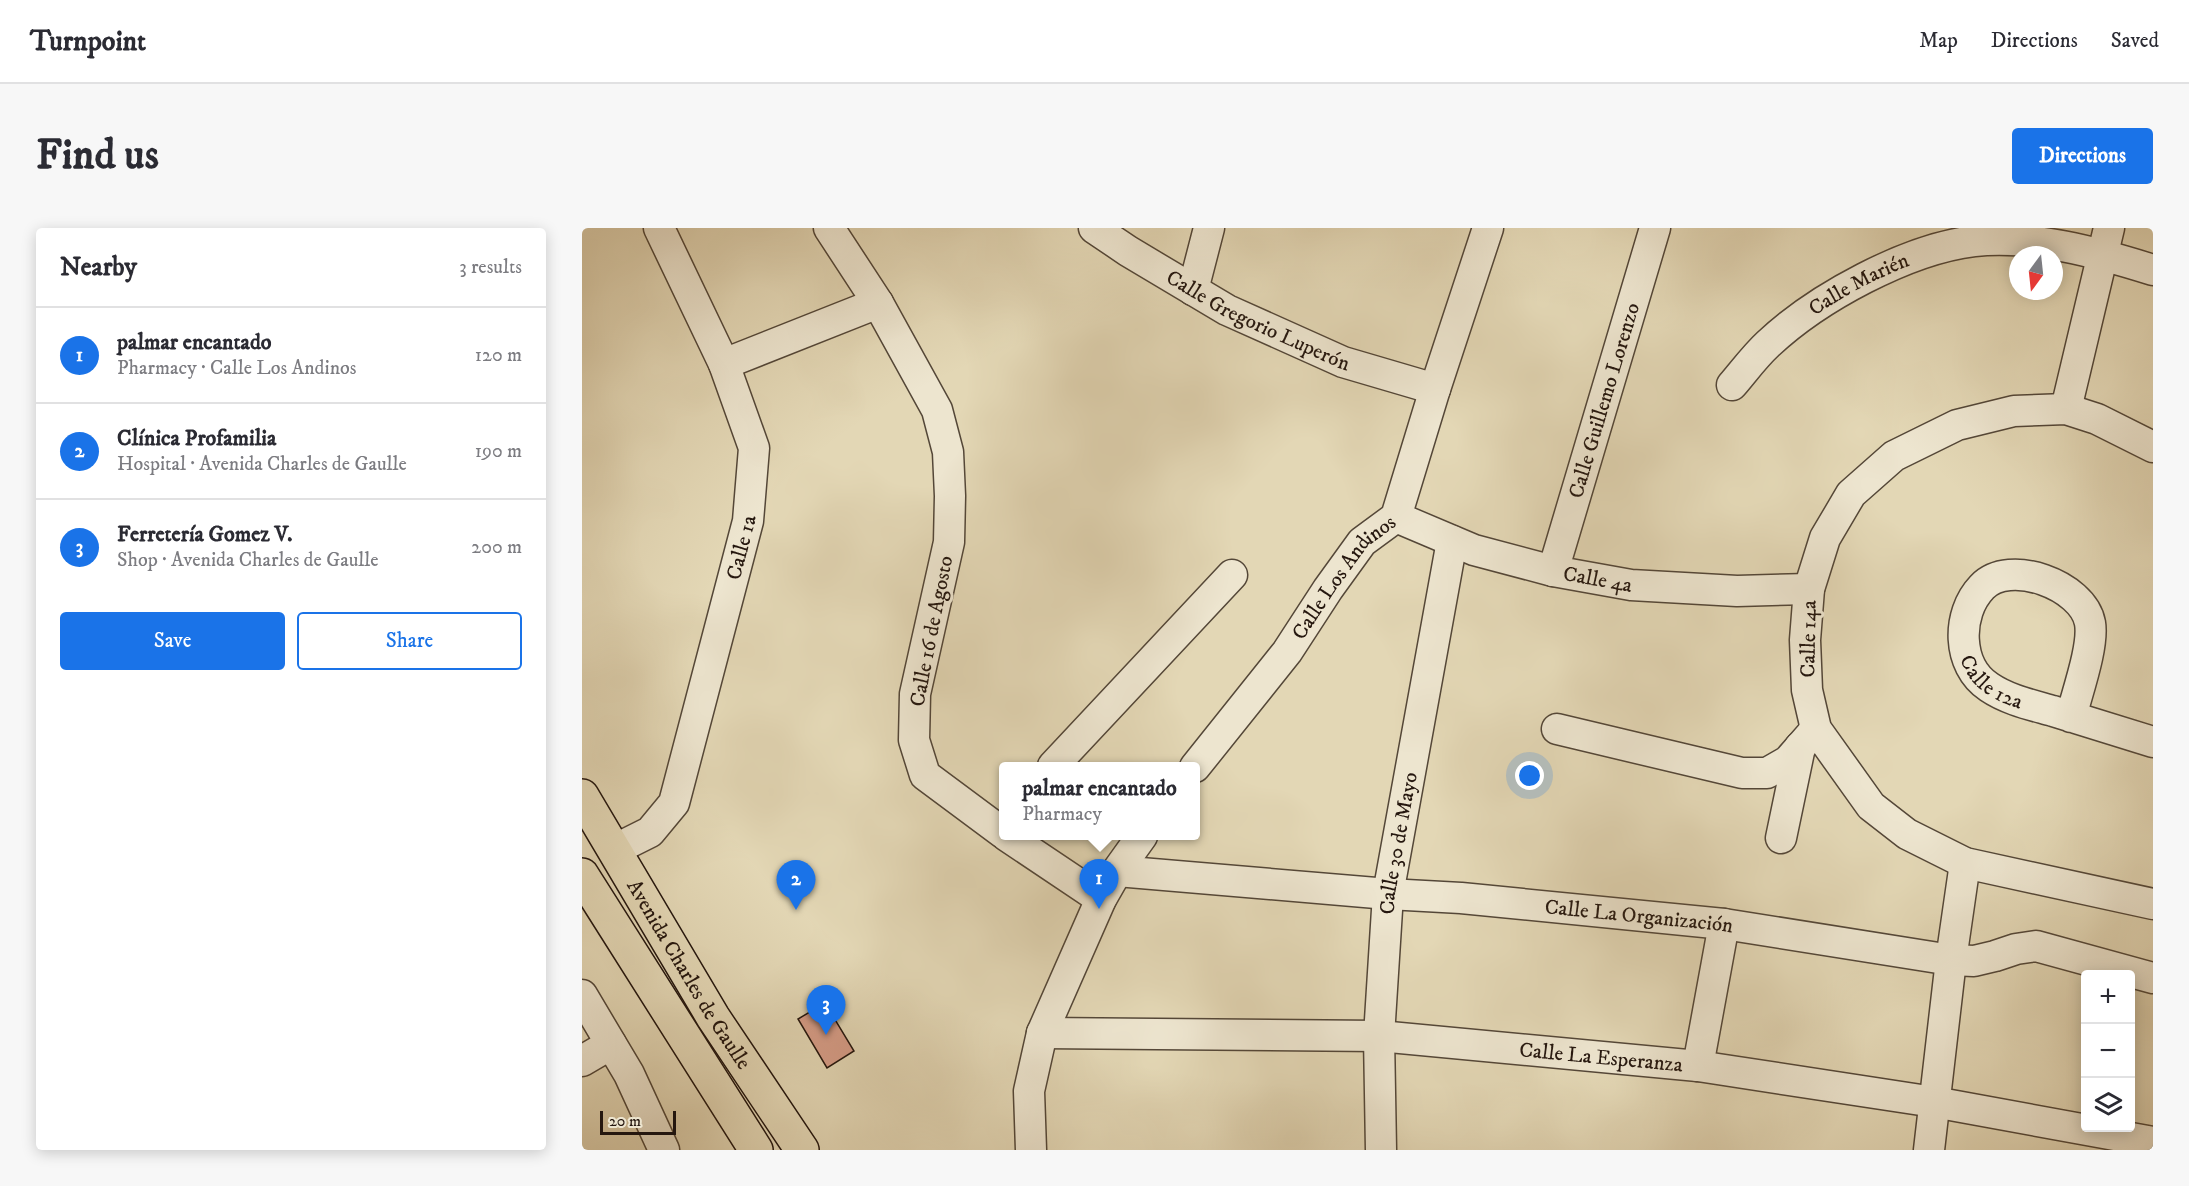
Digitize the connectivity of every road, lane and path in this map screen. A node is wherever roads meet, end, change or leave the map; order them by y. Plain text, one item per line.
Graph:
1 (658, 228) edge
2 (829, 228) edge
3 (1095, 228) edge
4 (1209, 228) edge
5 (1488, 228) edge
6 (1655, 228) edge
7 (2105, 241) edge
8 (2153, 270) edge
9 (1194, 290) junction
10 (878, 303) junction
11 (724, 364) junction
12 (1732, 385) dead end
13 (1435, 389) junction
14 (2066, 409) junction
15 (2153, 447) edge
16 (1396, 517) junction
17 (1452, 541) junction
18 (1553, 571) junction
19 (1232, 575) dead end
20 (1809, 589) junction
21 (2071, 717) junction
22 (1557, 729) dead end
23 (1808, 738) junction
24 (2153, 742) edge
25 (1057, 762) edge
26 (1199, 762) edge
27 (582, 796) edge
28 (999, 827) edge
29 (1781, 838) dead end
30 (1018, 840) edge
31 (1139, 840) edge
32 (614, 850) junction
33 (1965, 863) junction
34 (1117, 871) junction
35 (582, 875) edge
36 (1388, 894) junction
37 (1101, 899) junction
38 (2153, 904) edge
39 (1724, 924) junction
40 (1951, 960) junction
41 (2153, 978) edge
42 (582, 995) edge
43 (1042, 1033) junction
44 (1379, 1036) junction
45 (611, 1044) junction
46 (582, 1061) edge
47 (1698, 1066) junction
48 (1934, 1102) junction
49 (2153, 1142) edge
50 (664, 1150) edge
51 (756, 1150) edge
52 (802, 1150) edge
53 (1031, 1150) edge
54 (1381, 1150) edge
55 (1929, 1150) edge

1 - 11 street, Calle 1a
2 - 10 street, Calle 16 de Agosto
3 - 9 street, Calle Gregorio Luperón
4 - 9 street
5 - 13 street, Calle Los Andinos
6 - 18 street, Calle Guillemo Lorenzo
7 - 8 street, Calle Marién
7 - 12 street, Calle Marién
7 - 14 street
9 - 13 street, Calle Gregorio Luperón
10 - 11 street
10 - 28 street, Calle 16 de Agosto
11 - 32 street, Calle 1a
13 - 16 street, Calle Los Andinos
14 - 15 street, Calle 14a
14 - 20 street, Calle 14a
16 - 17 street, Calle 4a
16 - 26 street, Calle Los Andinos
17 - 18 street, Calle 4a
17 - 36 street, Calle 30 de Mayo
18 - 20 street, Calle 4a
19 - 25 street
20 - 23 street, Calle 14a
21 - 21 street, Calle 12a
21 - 24 street, Calle 12a
22 - 23 street
23 - 29 street
23 - 33 street, Calle 14a
27 - 32 main road, Avenida Charles de Gaulle
30 - 37 street, Calle 16 de Agosto
31 - 34 street
32 - 52 main road, Avenida Charles de Gaulle
33 - 38 street, Calle 14a
33 - 40 street
34 - 36 street, Calle La Organización
34 - 37 street
35 - 51 main road, Avenida Charles de Gaulle
36 - 39 street, Calle La Organización
36 - 44 street, Calle 30 de Mayo
37 - 43 street
39 - 40 street, Calle La Organización
39 - 47 street
40 - 41 street, Calle La Organización
40 - 48 street
42 - 45 street
43 - 44 street, Calle La Esperanza
43 - 53 street
44 - 47 street, Calle La Esperanza
44 - 54 street, Calle 30 de Mayo
45 - 46 street
45 - 50 street
47 - 48 street, Calle La Esperanza
48 - 49 street, Calle La Esperanza
48 - 55 street

